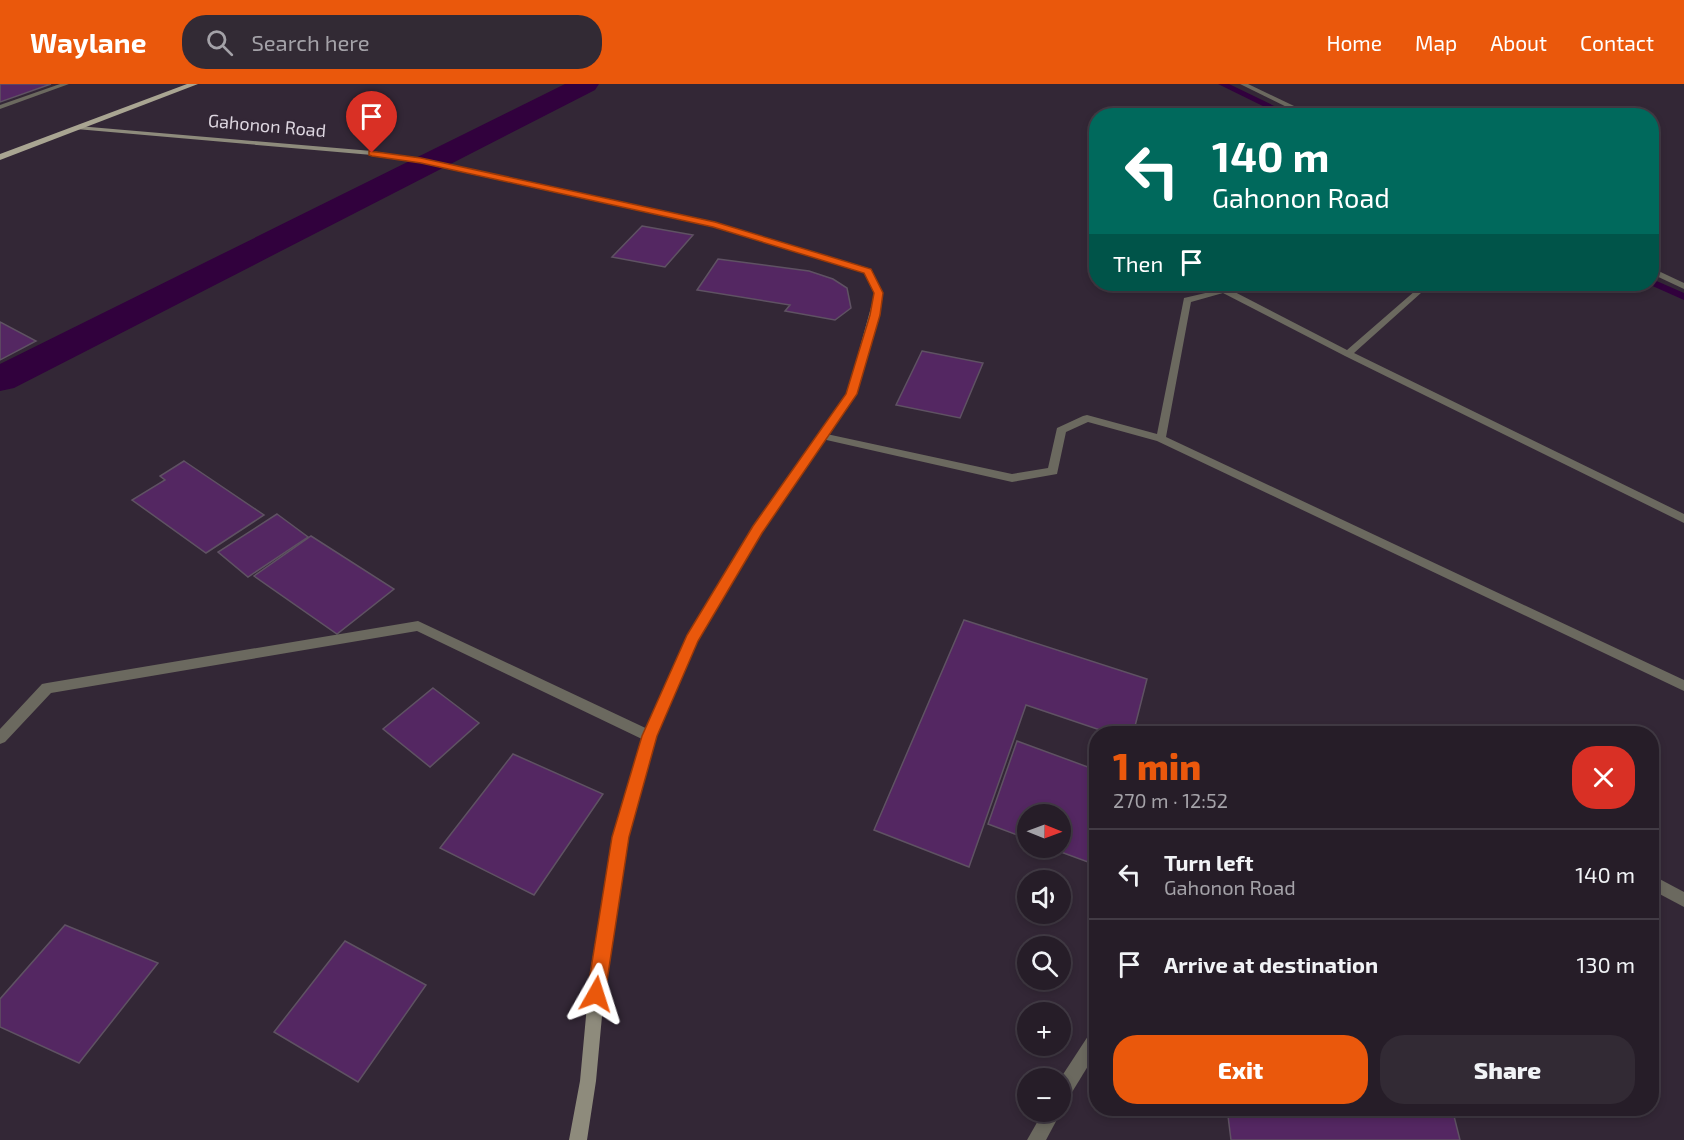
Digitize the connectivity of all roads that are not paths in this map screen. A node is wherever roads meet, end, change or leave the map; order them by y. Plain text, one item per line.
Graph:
1 (66, 84) edge
2 (194, 84) edge
3 (1243, 84) edge
4 (0, 107) edge
5 (1295, 108) edge
6 (78, 128) junction
7 (0, 157) edge
8 (1659, 274) edge
9 (1684, 286) edge
10 (1220, 291) edge
11 (1226, 291) edge
12 (1419, 291) edge
13 (1348, 354) junction
14 (822, 436) junction
15 (1161, 439) junction
16 (1684, 519) edge
17 (1684, 686) edge
18 (649, 736) junction
19 (0, 738) edge
20 (1659, 886) edge
21 (1684, 900) edge
22 (1089, 1049) edge
23 (1071, 1077) edge
24 (1046, 1122) edge
25 (578, 1140) edge
26 (1036, 1140) edge

1 - 4 street
2 - 6 main road
3 - 5 street
6 - 7 main road
6 - 14 street, Gahonon Road
8 - 9 street
10 - 15 street
11 - 13 street
12 - 13 street
13 - 16 street
14 - 15 street
14 - 18 street, Gahonon Road
15 - 17 street
18 - 19 street
18 - 25 street, Gahonon Road
20 - 21 street
22 - 23 street
24 - 26 street

